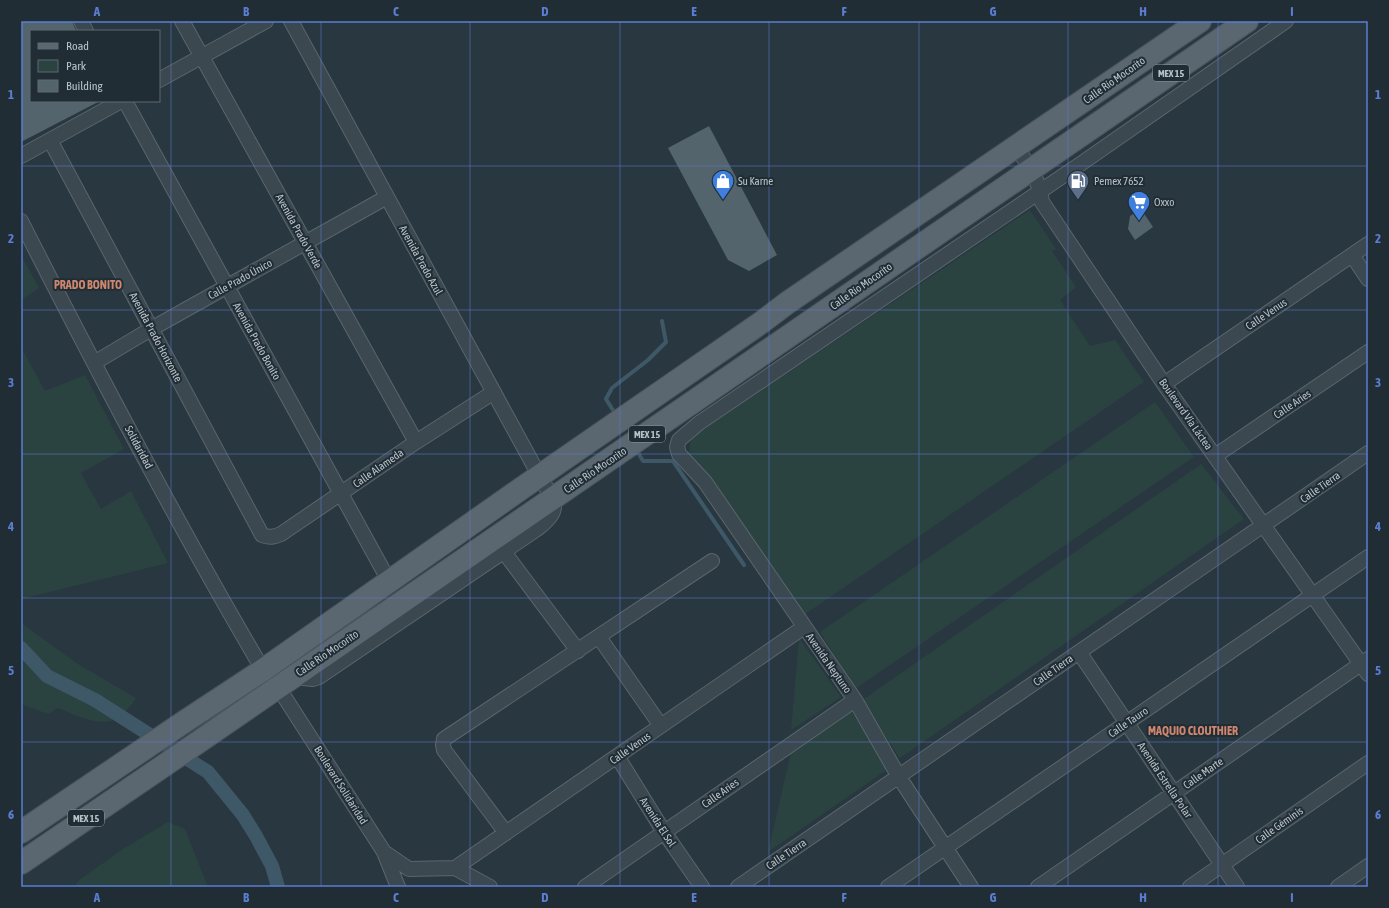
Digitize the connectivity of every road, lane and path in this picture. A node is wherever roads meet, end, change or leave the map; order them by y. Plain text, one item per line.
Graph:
1 (81, 21) edge
2 (182, 21) edge
3 (266, 21) edge
4 (291, 21) edge
5 (1200, 21) edge
6 (1246, 21) edge
7 (1286, 21) edge
8 (86, 30) edge
9 (201, 57) junction
10 (160, 79) edge
11 (119, 102) edge
12 (126, 102) edge
13 (50, 140) junction
14 (1016, 147) junction
15 (21, 156) edge
16 (1031, 168) junction
17 (1041, 190) junction
18 (387, 197) junction
19 (21, 221) edge
20 (305, 243) junction
21 (1368, 244) edge
22 (1352, 255) junction
23 (1368, 279) edge
24 (227, 286) junction
25 (151, 329) junction
26 (1368, 352) edge
27 (94, 363) junction
28 (1164, 384) junction
29 (494, 392) junction
30 (416, 442) junction
31 (1368, 454) edge
32 (1215, 456) junction
33 (540, 477) junction
34 (342, 494) junction
35 (552, 498) junction
36 (1264, 525) junction
37 (262, 535) joint
38 (504, 552) junction
39 (1368, 557) edge
40 (712, 561) dead end
41 (390, 581) junction
42 (1312, 595) junction
43 (804, 627) junction
44 (599, 637) junction
45 (578, 651) junction
46 (1079, 652) junction
47 (1366, 666) edge
48 (263, 670) junction
49 (285, 682) junction
50 (854, 700) junction
51 (1127, 723) junction
52 (661, 726) junction
53 (617, 756) junction
54 (1368, 763) edge
55 (899, 777) junction
56 (1174, 794) junction
57 (21, 832) edge
58 (664, 832) junction
59 (506, 833) junction
60 (944, 848) junction
61 (384, 852) junction
62 (21, 863) edge
63 (1222, 865) junction
64 (1368, 866) edge
65 (455, 868) junction
66 (398, 887) edge
67 (490, 887) edge
68 (585, 887) edge
69 (702, 887) edge
70 (738, 887) edge
71 (888, 887) edge
72 (971, 887) edge
73 (1038, 887) edge
74 (1190, 887) edge
75 (1237, 887) edge
76 (1338, 887) edge

1 - 8 street
2 - 9 street, Avenida Prado Verde
3 - 9 street
4 - 18 street, Avenida Prado Azul
5 - 14 main road, Calle Río Mocorito / MEX 15
6 - 16 main road, Calle Río Mocorito / MEX 15
7 - 17 street
9 - 10 street
9 - 20 street, Avenida Prado Verde
11 - 13 street
12 - 24 street, Avenida Prado Bonito
13 - 15 street
13 - 25 street, Avenida Prado Horizonte
14 - 16 street, Boulevard Vía Láctea
14 - 33 main road, Calle Río Mocorito / MEX 15
16 - 17 street, Boulevard Vía Láctea
16 - 35 main road, Calle Río Mocorito / MEX 15
17 - 28 street, Boulevard Vía Láctea
17 - 43 street, Avenida Neptuno
18 - 20 street, Calle Prado Único
18 - 29 street, Avenida Prado Azul
19 - 27 street, Solidaridad
20 - 24 street, Calle Prado Único
20 - 30 street, Avenida Prado Verde
21 - 22 street, Calle Venus
22 - 23 street
22 - 28 street, Calle Venus
24 - 25 street, Calle Prado Único
24 - 34 street, Avenida Prado Bonito
25 - 27 street, Calle Prado Único
25 - 37 street, Avenida Prado Horizonte
26 - 32 street, Calle Aries
27 - 48 street, Solidaridad
28 - 32 street, Boulevard Vía Láctea
29 - 30 street, Calle Alameda
29 - 33 street, Avenida Prado Azul
30 - 34 street, Calle Alameda
31 - 36 street, Calle Tierra
32 - 36 street, Boulevard Vía Láctea
33 - 35 street, Avenida Prado Azul
33 - 41 main road, Calle Río Mocorito / MEX 15
34 - 37 street, Calle Alameda
34 - 41 street, Avenida Prado Bonito
35 - 38 street
35 - 49 main road, Calle Río Mocorito / MEX 15
36 - 42 street, Boulevard Vía Láctea
36 - 46 street, Calle Tierra
38 - 45 street
38 - 49 street
39 - 42 street, Calle Tauro
40 - 44 street
41 - 48 main road, Calle Río Mocorito / MEX 15
42 - 47 street, Boulevard Vía Láctea
42 - 51 street, Calle Tauro
43 - 50 street, Avenida Neptuno
43 - 52 street, Calle Venus
44 - 45 street
44 - 52 street
45 - 59 street
46 - 51 street, Avenida Estrella Polar
46 - 55 street, Calle Tierra
47 - 56 street, Calle Marte
48 - 57 main road, Calle Río Mocorito / MEX 15
49 - 61 street, Boulevard Solidaridad
49 - 62 main road, Calle Río Mocorito / MEX 15
50 - 55 street, Avenida Neptuno
50 - 58 street, Calle Aries
51 - 56 street, Avenida Estrella Polar
51 - 60 street, Calle Tauro
52 - 53 street, Calle Venus
53 - 58 street, Avenida El Sol
53 - 59 street, Calle Venus
54 - 63 street, Calle Géminis
55 - 60 street, Avenida Neptuno
55 - 70 street, Calle Tierra
56 - 63 street, Avenida Estrella Polar
56 - 73 street, Calle Marte
58 - 68 street, Calle Aries
58 - 69 street, Avenida El Sol
59 - 65 street, Calle Venus
60 - 71 street, Calle Tauro
60 - 72 street, Avenida Neptuno
61 - 65 street
61 - 66 street, Boulevard Solidaridad
63 - 74 street, Calle Géminis
63 - 75 street, Avenida Estrella Polar
64 - 76 street
65 - 67 street

